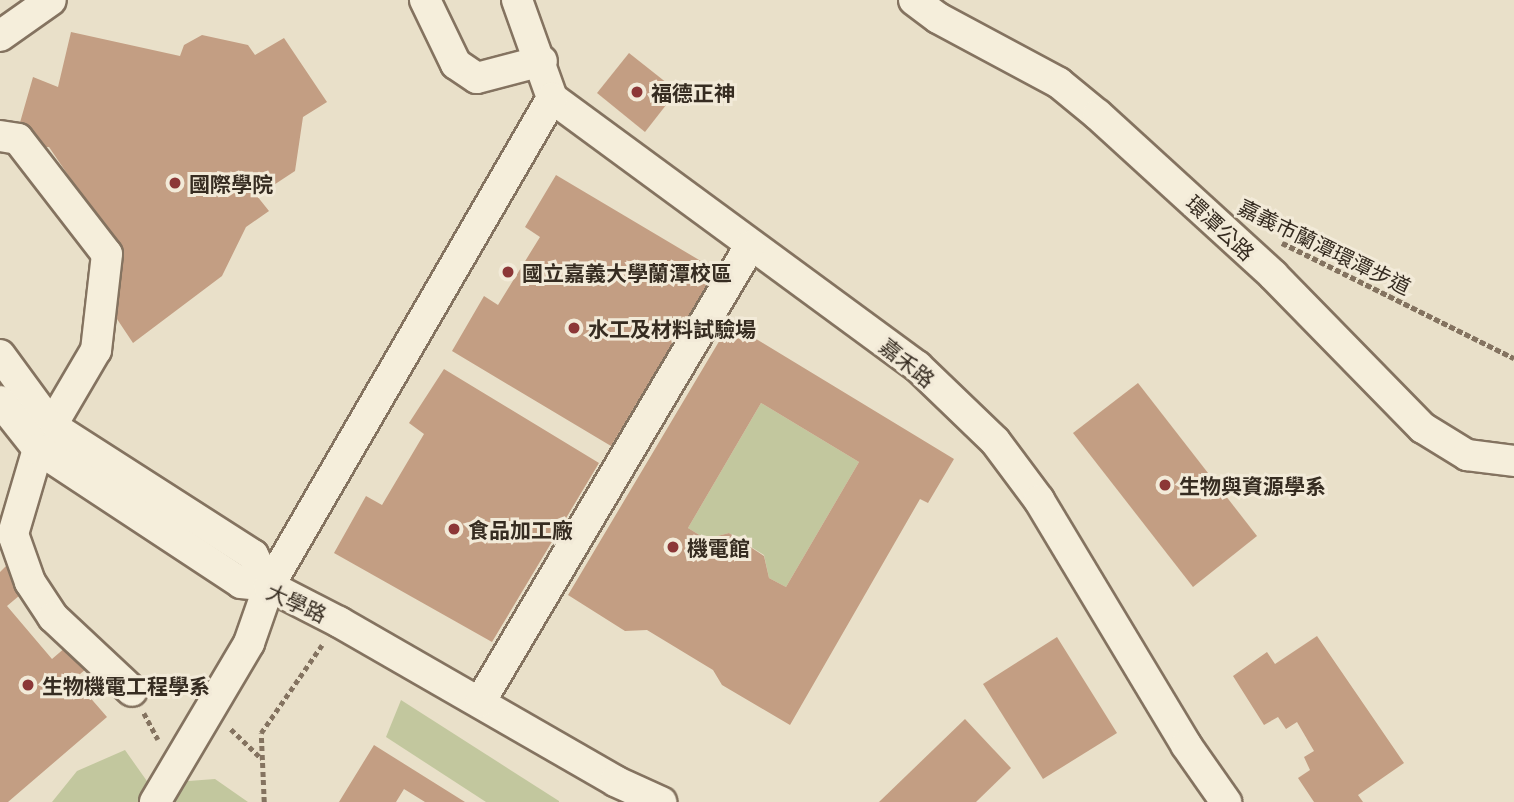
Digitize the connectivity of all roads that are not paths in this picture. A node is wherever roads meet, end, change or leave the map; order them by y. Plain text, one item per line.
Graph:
1 (51, 0) edge
2 (425, 0) edge
3 (517, 0) edge
4 (914, 0) edge
5 (0, 36) edge
6 (542, 61) junction
7 (552, 98) junction
8 (0, 136) edge
9 (750, 246) junction
10 (0, 355) edge
11 (0, 401) edge
12 (45, 438) junction
13 (1514, 461) edge
14 (269, 586) junction
15 (132, 691) road end
16 (480, 702) junction
17 (609, 792) edge
18 (155, 802) edge
19 (661, 802) edge
20 (1226, 802) edge

1 - 5 street
2 - 6 street
3 - 6 street
4 - 13 street, 環潭公路
6 - 7 street
7 - 9 street, 嘉禾路
7 - 14 street
8 - 12 street
9 - 16 street
9 - 20 street, 嘉禾路
10 - 12 street
11 - 12 street, 大學路
12 - 14 street, 大學路
12 - 15 street
14 - 16 street, 大學路
14 - 18 street
16 - 17 street, 大學路
17 - 19 street, 大學路

